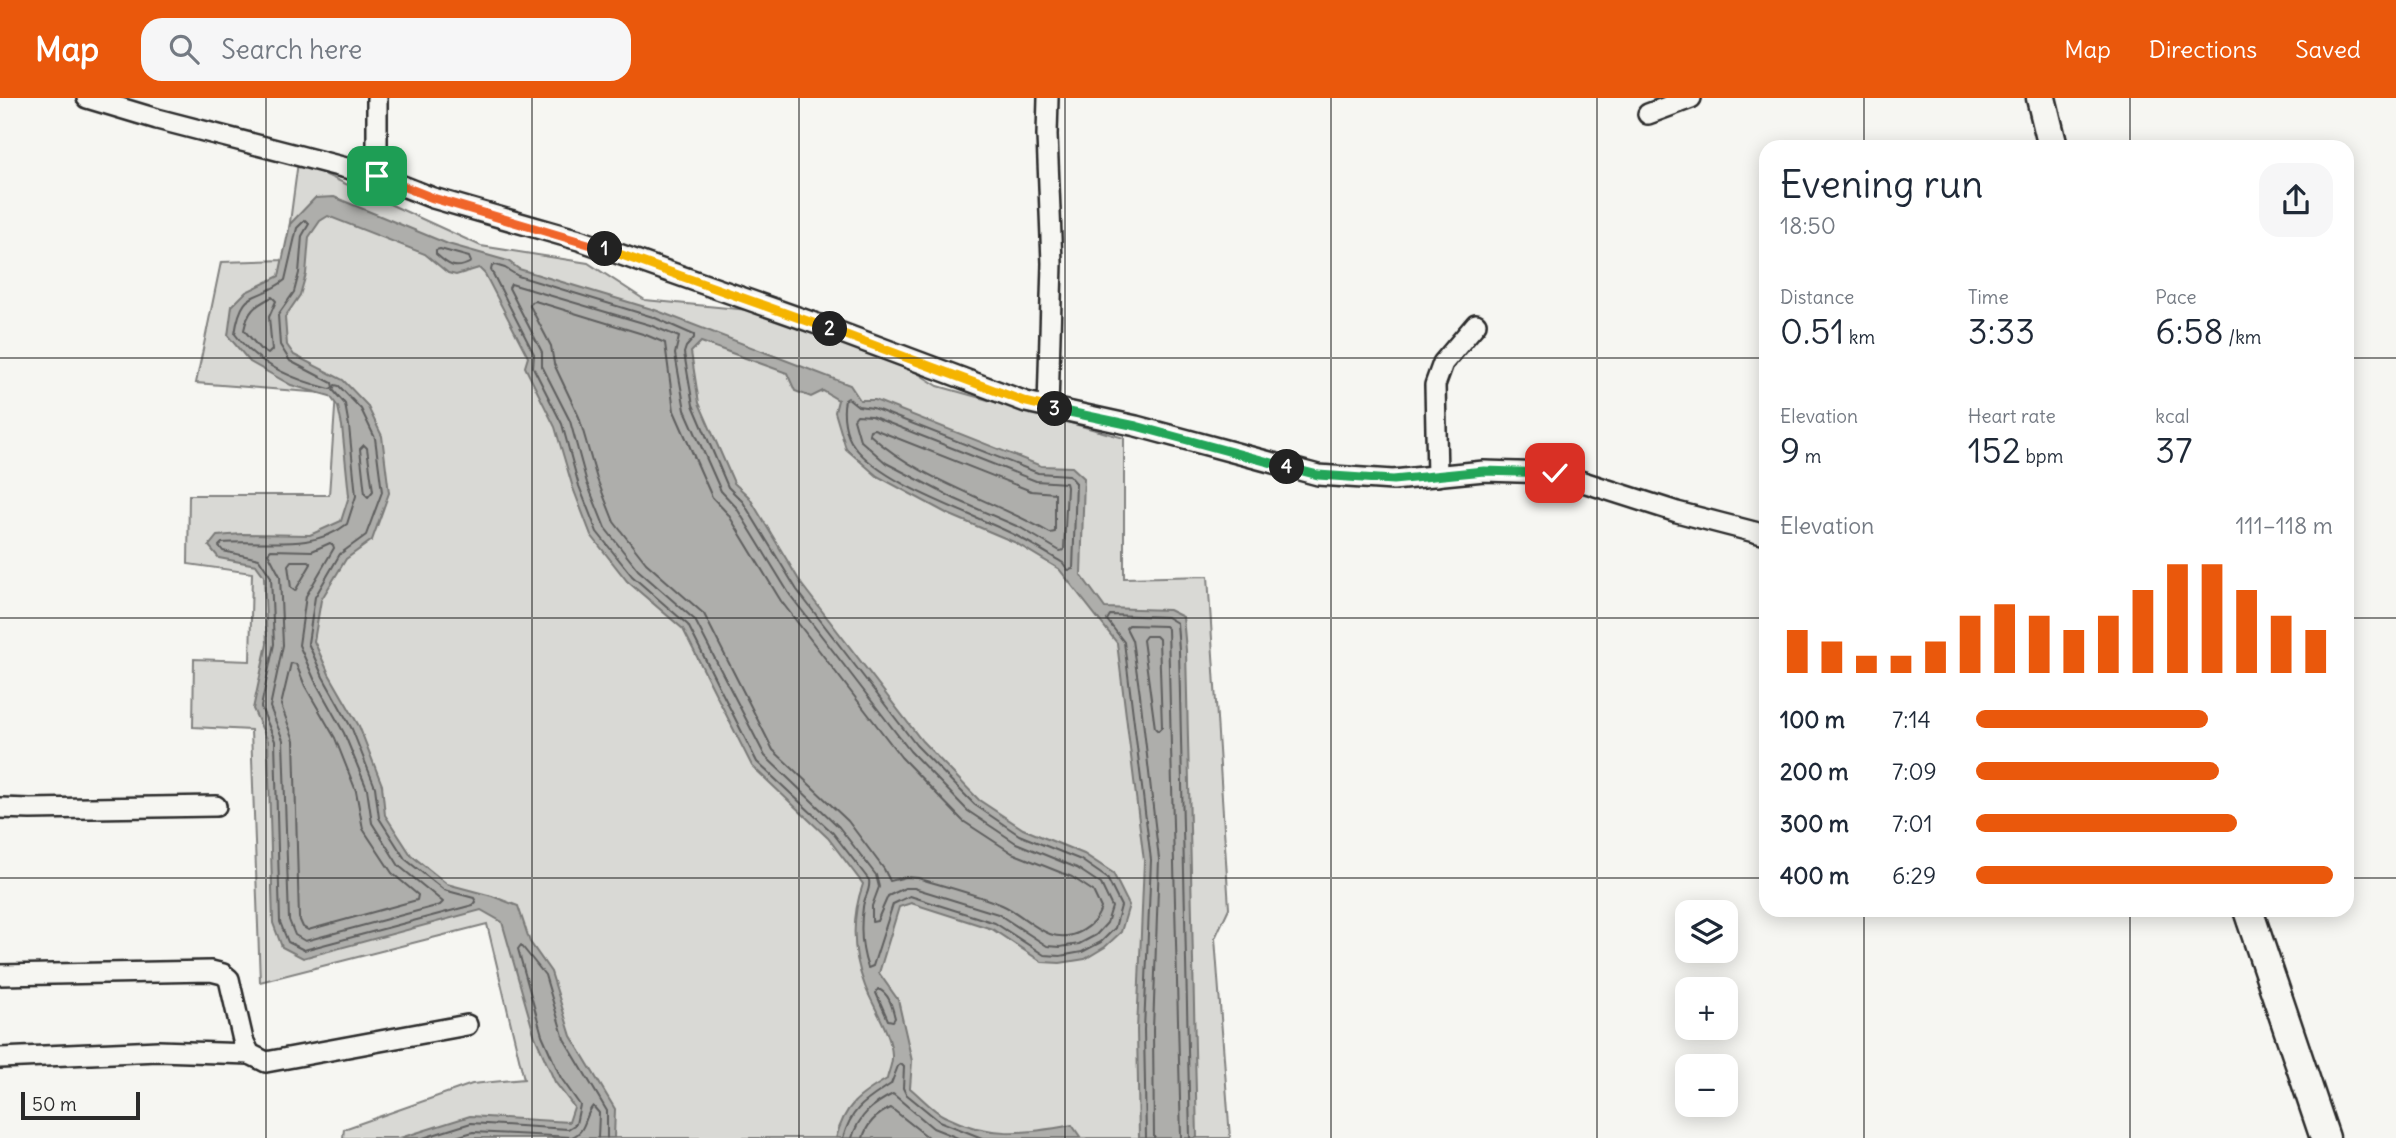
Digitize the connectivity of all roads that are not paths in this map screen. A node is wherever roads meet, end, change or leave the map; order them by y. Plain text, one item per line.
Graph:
1 (87, 98) edge
2 (377, 98) edge
3 (1048, 98) edge
4 (1690, 98) edge
5 (2041, 98) edge
6 (1648, 114) dead end
7 (2051, 140) edge
8 (377, 176) junction
9 (1476, 324) dead end
10 (1048, 408) junction
11 (1437, 476) junction
12 (1759, 533) edge
13 (216, 806) dead end
14 (0, 808) edge
15 (2250, 917) edge
16 (0, 975) edge
17 (467, 1025) dead end
18 (250, 1054) junction
19 (0, 1058) edge
20 (2325, 1138) edge

1 - 8 street
2 - 8 street
3 - 10 street
4 - 6 street
5 - 7 street
8 - 10 street
9 - 11 street
10 - 11 street
11 - 12 street
13 - 14 street
15 - 20 street
16 - 18 street
17 - 18 street
18 - 19 street

